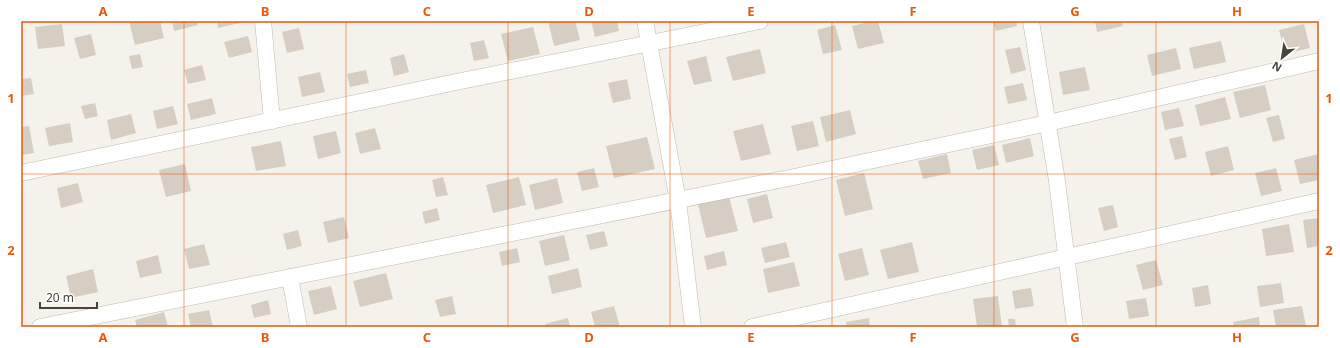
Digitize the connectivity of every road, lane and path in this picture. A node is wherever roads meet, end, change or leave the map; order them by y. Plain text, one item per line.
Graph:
1 (263, 21) edge
2 (645, 21) edge
3 (760, 21) edge
4 (1031, 21) edge
5 (648, 44) junction
6 (1319, 61) edge
7 (272, 121) junction
8 (1048, 124) junction
9 (21, 173) edge
10 (678, 201) junction
11 (1319, 201) edge
12 (1066, 256) junction
13 (290, 277) junction
14 (40, 327) edge
15 (299, 327) edge
16 (694, 327) edge
17 (752, 327) edge
18 (1075, 327) edge

1 - 7 street
2 - 5 street
3 - 5 street
4 - 8 street
5 - 7 street
5 - 10 street
6 - 8 street
7 - 9 street
8 - 10 street
8 - 12 street
10 - 13 street
10 - 16 street
11 - 12 street
12 - 17 street
12 - 18 street
13 - 14 street
13 - 15 street

